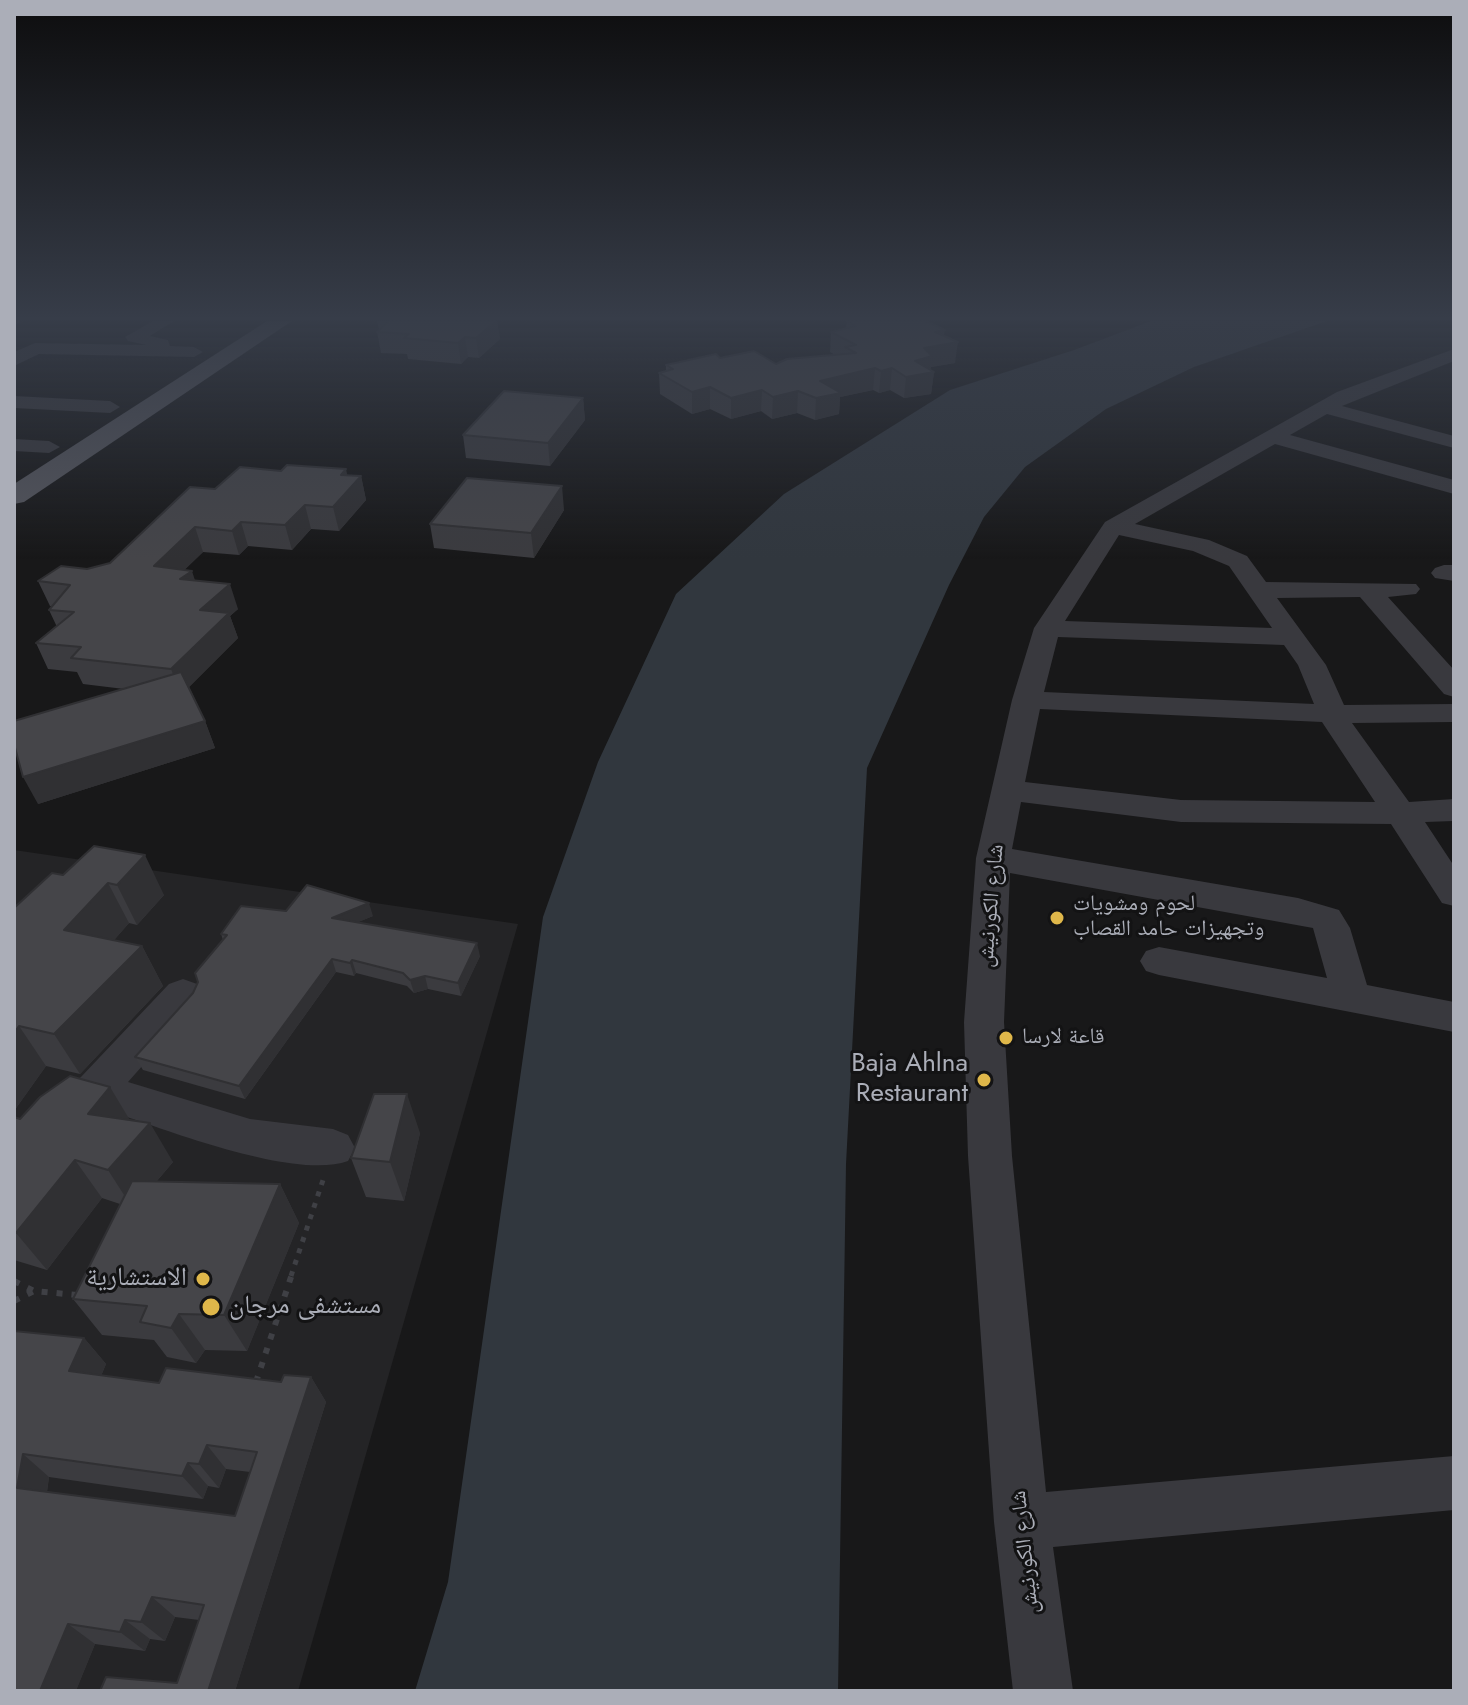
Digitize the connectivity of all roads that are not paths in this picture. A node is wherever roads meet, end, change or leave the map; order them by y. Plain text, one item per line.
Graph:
1 (121, 401) edge
2 (138, 401) edge
3 (1336, 401) edge
4 (14, 402) edge
5 (110, 407) junction
6 (1324, 407) junction
7 (1270, 436) junction
8 (1454, 442) edge
9 (14, 445) edge
10 (49, 447) junction
11 (14, 470) edge
12 (1454, 487) edge
13 (14, 496) edge
14 (1113, 527) junction
15 (1407, 589) dead end
16 (1259, 590) junction
17 (1368, 590) junction
18 (1047, 628) junction
19 (1293, 637) junction
20 (1454, 688) edge
21 (1027, 700) junction
22 (1454, 713) edge
23 (1333, 714) junction
24 (1006, 790) junction
25 (1454, 810) edge
26 (1400, 813) junction
27 (993, 858) junction
28 (1454, 894) edge
29 (1159, 961) dead end
30 (183, 994) dead end
31 (1351, 998) junction
32 (1454, 1017) edge
33 (96, 1089) junction
34 (14, 1148) edge
35 (333, 1148) road end
36 (1454, 1483) edge
37 (1022, 1522) junction
38 (1043, 1691) edge

1 - 5 main road
2 - 13 main road
3 - 6 street, شارع الكورنيش
4 - 5 street
5 - 10 main road
6 - 7 street, شارع الكورنيش
6 - 8 street
7 - 12 street
7 - 14 street, شارع الكورنيش
9 - 10 street
10 - 11 main road
14 - 16 street
14 - 18 street, شارع الكورنيش
15 - 17 street
16 - 17 street
16 - 19 street
17 - 20 street
18 - 19 street
18 - 21 street, شارع الكورنيش
19 - 23 street
21 - 23 street
21 - 24 street, شارع الكورنيش
22 - 23 street
23 - 26 street
24 - 26 street
24 - 27 street, شارع الكورنيش
25 - 26 street
26 - 28 street
27 - 31 street
27 - 37 street, شارع الكورنيش
29 - 31 street
30 - 33 street
31 - 32 street
33 - 34 street
33 - 35 street
36 - 37 street
37 - 38 street, شارع الكورنيش

